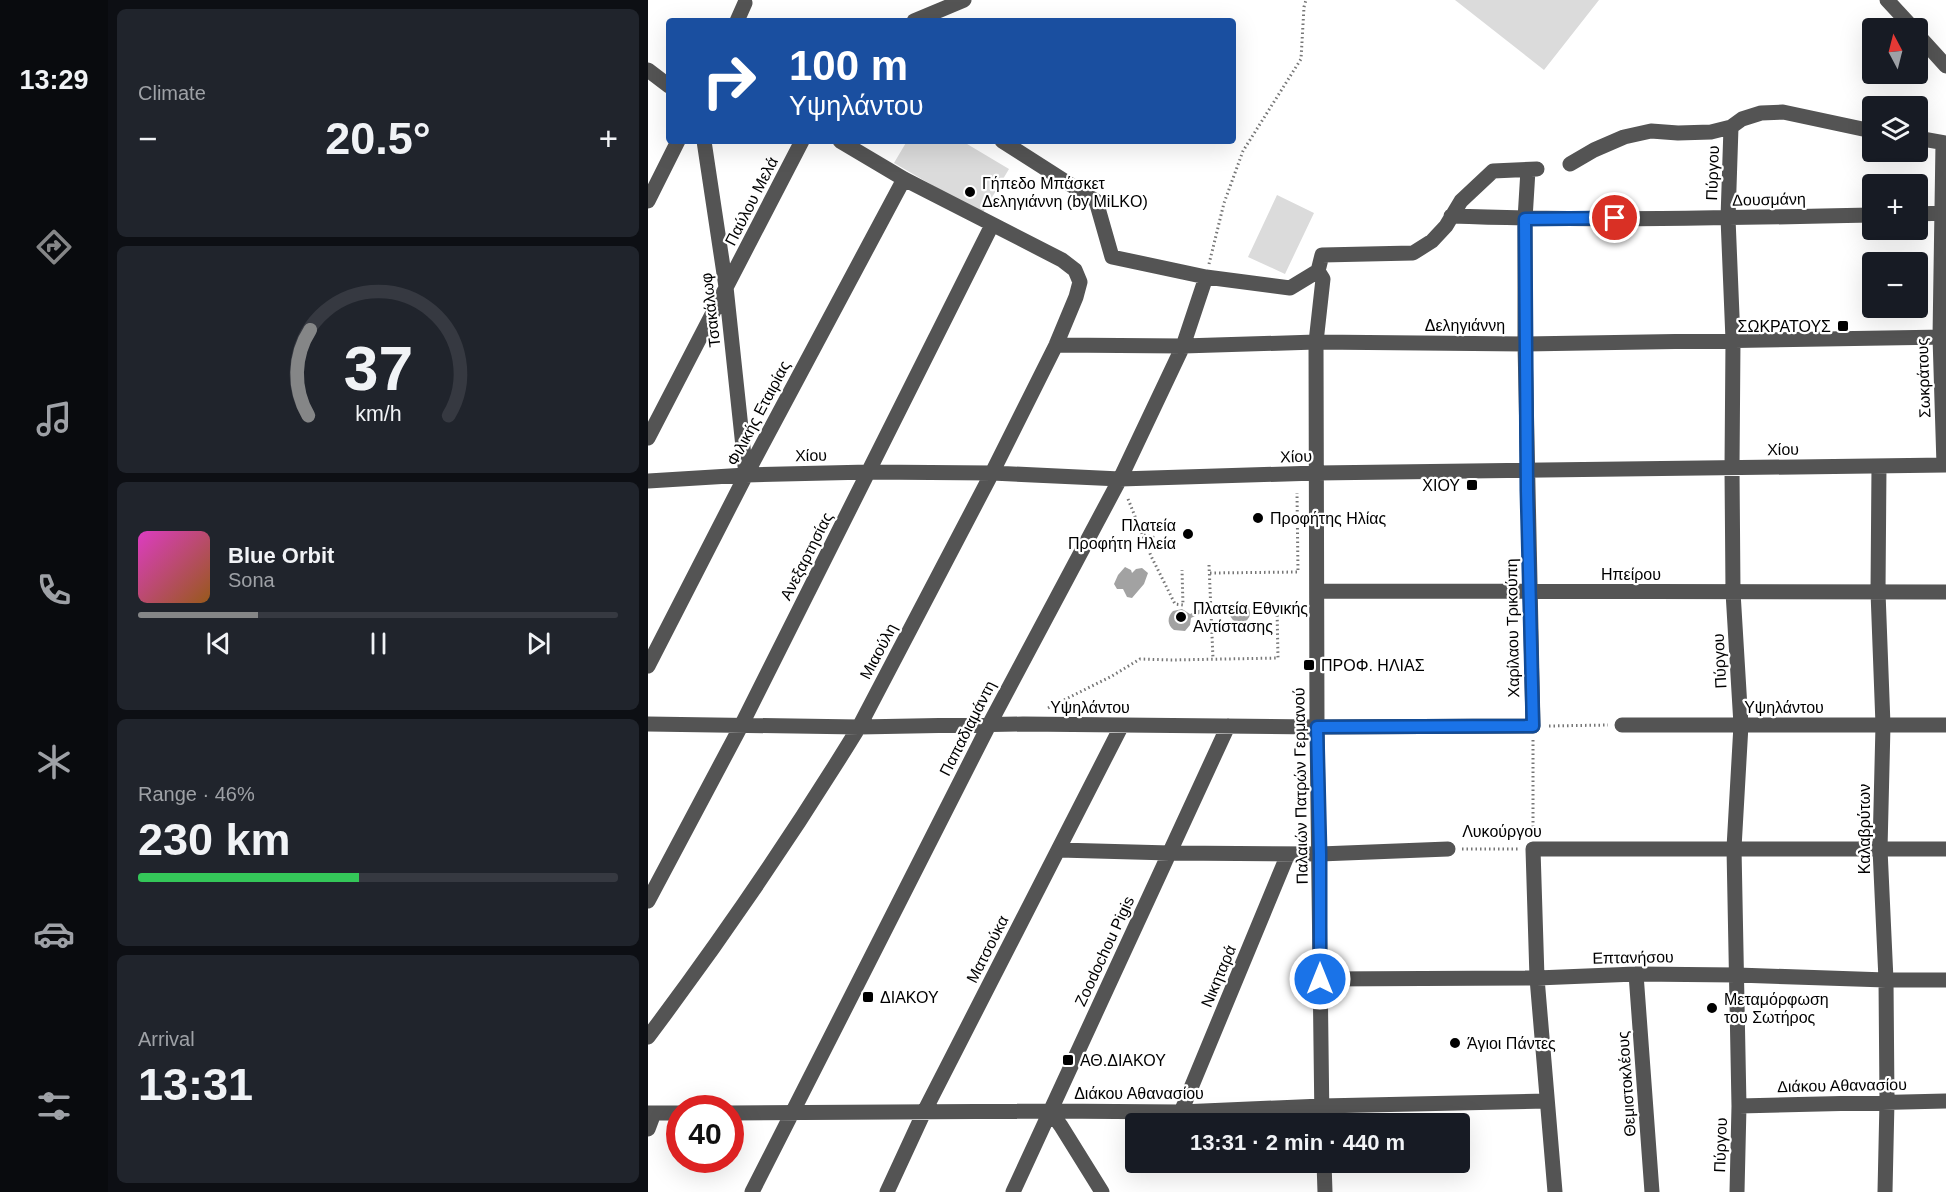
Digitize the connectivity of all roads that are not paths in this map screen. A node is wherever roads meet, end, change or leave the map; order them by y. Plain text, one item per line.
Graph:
1 (964, 0) edge
2 (1887, 0) edge
3 (745, 3) dead end
4 (738, 18) edge
5 (921, 18) edge
6 (1903, 18) edge
7 (1928, 46) edge
8 (1946, 66) edge
9 (648, 70) edge
10 (666, 84) edge
11 (1731, 127) junction
12 (1862, 128) edge
13 (1928, 140) edge
14 (1945, 143) edge
15 (676, 144) edge
16 (704, 144) edge
17 (800, 144) edge
18 (1007, 144) edge
19 (863, 148) edge
20 (1570, 164) dead end
21 (904, 179) junction
22 (648, 201) edge
23 (1943, 213) edge
24 (1928, 214) edge
25 (1862, 215) edge
26 (1451, 216) junction
27 (1728, 218) junction
28 (1525, 219) junction
29 (992, 225) junction
30 (1318, 271) junction
31 (1206, 277) junction
32 (726, 287) junction
33 (1943, 337) edge
34 (1733, 339) junction
35 (1316, 342) junction
36 (1525, 344) junction
37 (1056, 345) junction
38 (1183, 346) junction
39 (648, 438) edge
40 (1945, 465) edge
41 (1879, 466) junction
42 (1732, 468) junction
43 (1527, 471) junction
44 (869, 472) junction
45 (992, 473) junction
46 (1317, 473) junction
47 (746, 475) junction
48 (1120, 479) junction
49 (648, 481) edge
50 (1317, 591) junction
51 (1529, 592) junction
52 (1733, 592) junction
53 (1878, 592) junction
54 (1946, 592) edge
55 (648, 666) edge
56 (648, 724) edge
57 (989, 724) junction
58 (1946, 724) edge
59 (1122, 725) junction
60 (1622, 725) road end
61 (1741, 725) junction
62 (1883, 725) junction
63 (741, 726) junction
64 (1228, 726) junction
65 (1533, 726) joint
66 (859, 727) junction
67 (1317, 727) junction
68 (1448, 849) road end
69 (1734, 849) junction
70 (1880, 849) junction
71 (1946, 849) edge
72 (1059, 850) junction
73 (1170, 853) junction
74 (1288, 854) junction
75 (1320, 854) junction
76 (648, 901) edge
77 (1636, 974) junction
78 (1737, 975) junction
79 (1537, 978) junction
80 (1320, 979) junction
81 (1886, 980) junction
82 (1946, 980) edge
83 (648, 1037) edge
84 (1547, 1101) junction
85 (1887, 1101) junction
86 (1946, 1101) edge
87 (1739, 1106) junction
88 (1322, 1107) junction
89 (1050, 1111) junction
90 (793, 1112) junction
91 (924, 1112) junction
92 (1181, 1112) junction
93 (651, 1113) edge
94 (744, 1113) edge
95 (1322, 1113) edge
96 (648, 1129) edge
97 (1324, 1173) edge
98 (752, 1192) edge
99 (887, 1192) edge
100 (1013, 1192) edge
101 (1102, 1192) edge
102 (1324, 1192) edge
103 (1555, 1192) edge
104 (1652, 1192) edge
105 (1737, 1192) edge
106 (1884, 1192) edge

1 - 5 street
2 - 6 street
3 - 4 street
7 - 8 street
9 - 10 street
11 - 12 street
11 - 20 street
11 - 27 street, Πύργου
13 - 14 street
14 - 23 street, Σωκράτους
15 - 22 street
16 - 32 street, Τσακάλωφ
17 - 32 street, Παύλου Μελά
18 - 31 street
19 - 21 street
21 - 29 street
21 - 47 street, Φιλικής Εταιρίας
23 - 24 street
23 - 33 street, Σωκράτους
25 - 27 street, Δουσμάνη
26 - 28 street, Δουσμάνη
26 - 28 street, Χαρίλαου Τρικούπη
26 - 30 street
27 - 28 street, Δουσμάνη
27 - 34 street, Πύργου
28 - 36 street, Χαρίλαου Τρικούπη
29 - 37 street, Μιαούλη
29 - 44 street, Ανεξαρτησίας
30 - 31 street
30 - 35 street, Παλαιών Πατρών Γερμανού
31 - 38 street, Παπαδιαμάντη
32 - 39 street, Παύλου Μελά
32 - 47 street, Τσακάλωφ
33 - 34 street, Δεληγιάννη
33 - 40 street, Σωκράτους
34 - 36 street, Δεληγιάννη
34 - 42 street, Πύργου
35 - 36 street, Δεληγιάννη
35 - 38 street, Δεληγιάννη
35 - 46 street, Παλαιών Πατρών Γερμανού
36 - 43 street, Χαρίλαου Τρικούπη
37 - 38 street, Δεληγιάννη
37 - 45 street, Μιαούλη
38 - 48 street, Παπαδιαμάντη
40 - 41 street, Χίου
41 - 42 street, Χίου
41 - 53 street, Καλαβρύτων
42 - 43 street, Χίου
42 - 52 street, Πύργου
43 - 46 street, Χίου
43 - 51 street, Χαρίλαου Τρικούπη
44 - 45 street, Χίου
44 - 47 street, Χίου
44 - 63 street, Ανεξαρτησίας
45 - 48 street, Χίου
45 - 66 street, Μιαούλη
46 - 48 street, Χίου
46 - 50 street, Παλαιών Πατρών Γερμανού
47 - 49 street, Χίου
47 - 55 street, Φιλικής Εταιρίας
48 - 57 street, Παπαδιαμάντη
50 - 51 street, Ηπείρου
50 - 67 street, Παλαιών Πατρών Γερμανού
51 - 52 street, Ηπείρου
51 - 65 street, Χαρίλαου Τρικούπη
52 - 53 street, Ηπείρου
52 - 61 street, Πύργου
53 - 54 street, Ηπείρου
53 - 62 street, Καλαβρύτων
56 - 63 street, Υψηλάντου
57 - 59 street, Υψηλάντου
57 - 66 street, Υψηλάντου
57 - 90 street, Παπαδιαμάντη
58 - 62 street, Υψηλάντου
59 - 64 street, Υψηλάντου
59 - 72 street, Ματσούκα
60 - 61 street, Υψηλάντου
61 - 62 street, Υψηλάντου
61 - 69 street, Πύργου
62 - 70 street, Καλαβρύτων
63 - 66 street, Υψηλάντου
63 - 76 street, Ανεξαρτησίας
64 - 67 street, Υψηλάντου
64 - 73 street, Zoodochou Pigis
65 - 67 street, Υψηλάντου
66 - 83 street, Μιαούλη
67 - 75 street, Παλαιών Πατρών Γερμανού
68 - 75 street, Λυκούργου
69 - 70 street, Λυκούργου
69 - 78 street, Πύργου
69 - 79 street, Λυκούργου
70 - 71 street, Λυκούργου
70 - 81 street, Καλαβρύτων
72 - 73 street, Λυκούργου
72 - 91 street, Ματσούκα
73 - 74 street, Λυκούργου
73 - 89 street, Zoodochou Pigis
74 - 75 street, Λυκούργου
74 - 92 street, Νικηταρά
75 - 80 street, Παλαιών Πατρών Γερμανού
77 - 78 street, Επτανήσου
77 - 79 street, Επτανήσου
77 - 104 street, Θεμιστοκλέους
78 - 81 street, Επτανήσου
78 - 87 street, Πύργου
79 - 80 street, Επτανήσου
79 - 84 street
80 - 88 street, Παλαιών Πατρών Γερμανού
81 - 82 street, Επτανήσου
81 - 85 street, Καλαβρύτων
84 - 88 street, Διάκου Αθανασίου
84 - 103 street
85 - 86 street, Διάκου Αθανασίου
85 - 87 street, Διάκου Αθανασίου
85 - 106 street, Καλαβρύτων
87 - 105 street, Πύργου
88 - 92 street, Διάκου Αθανασίου
88 - 95 street, Παλαιών Πατρών Γερμανού
89 - 91 street, Διάκου Αθανασίου
89 - 92 street, Διάκου Αθανασίου
89 - 100 street, Zoodochou Pigis
89 - 101 street
90 - 91 street, Διάκου Αθανασίου
90 - 94 street, Διάκου Αθανασίου
90 - 98 street, Παπαδιαμάντη
91 - 99 street, Ματσούκα
93 - 96 street
97 - 102 street

